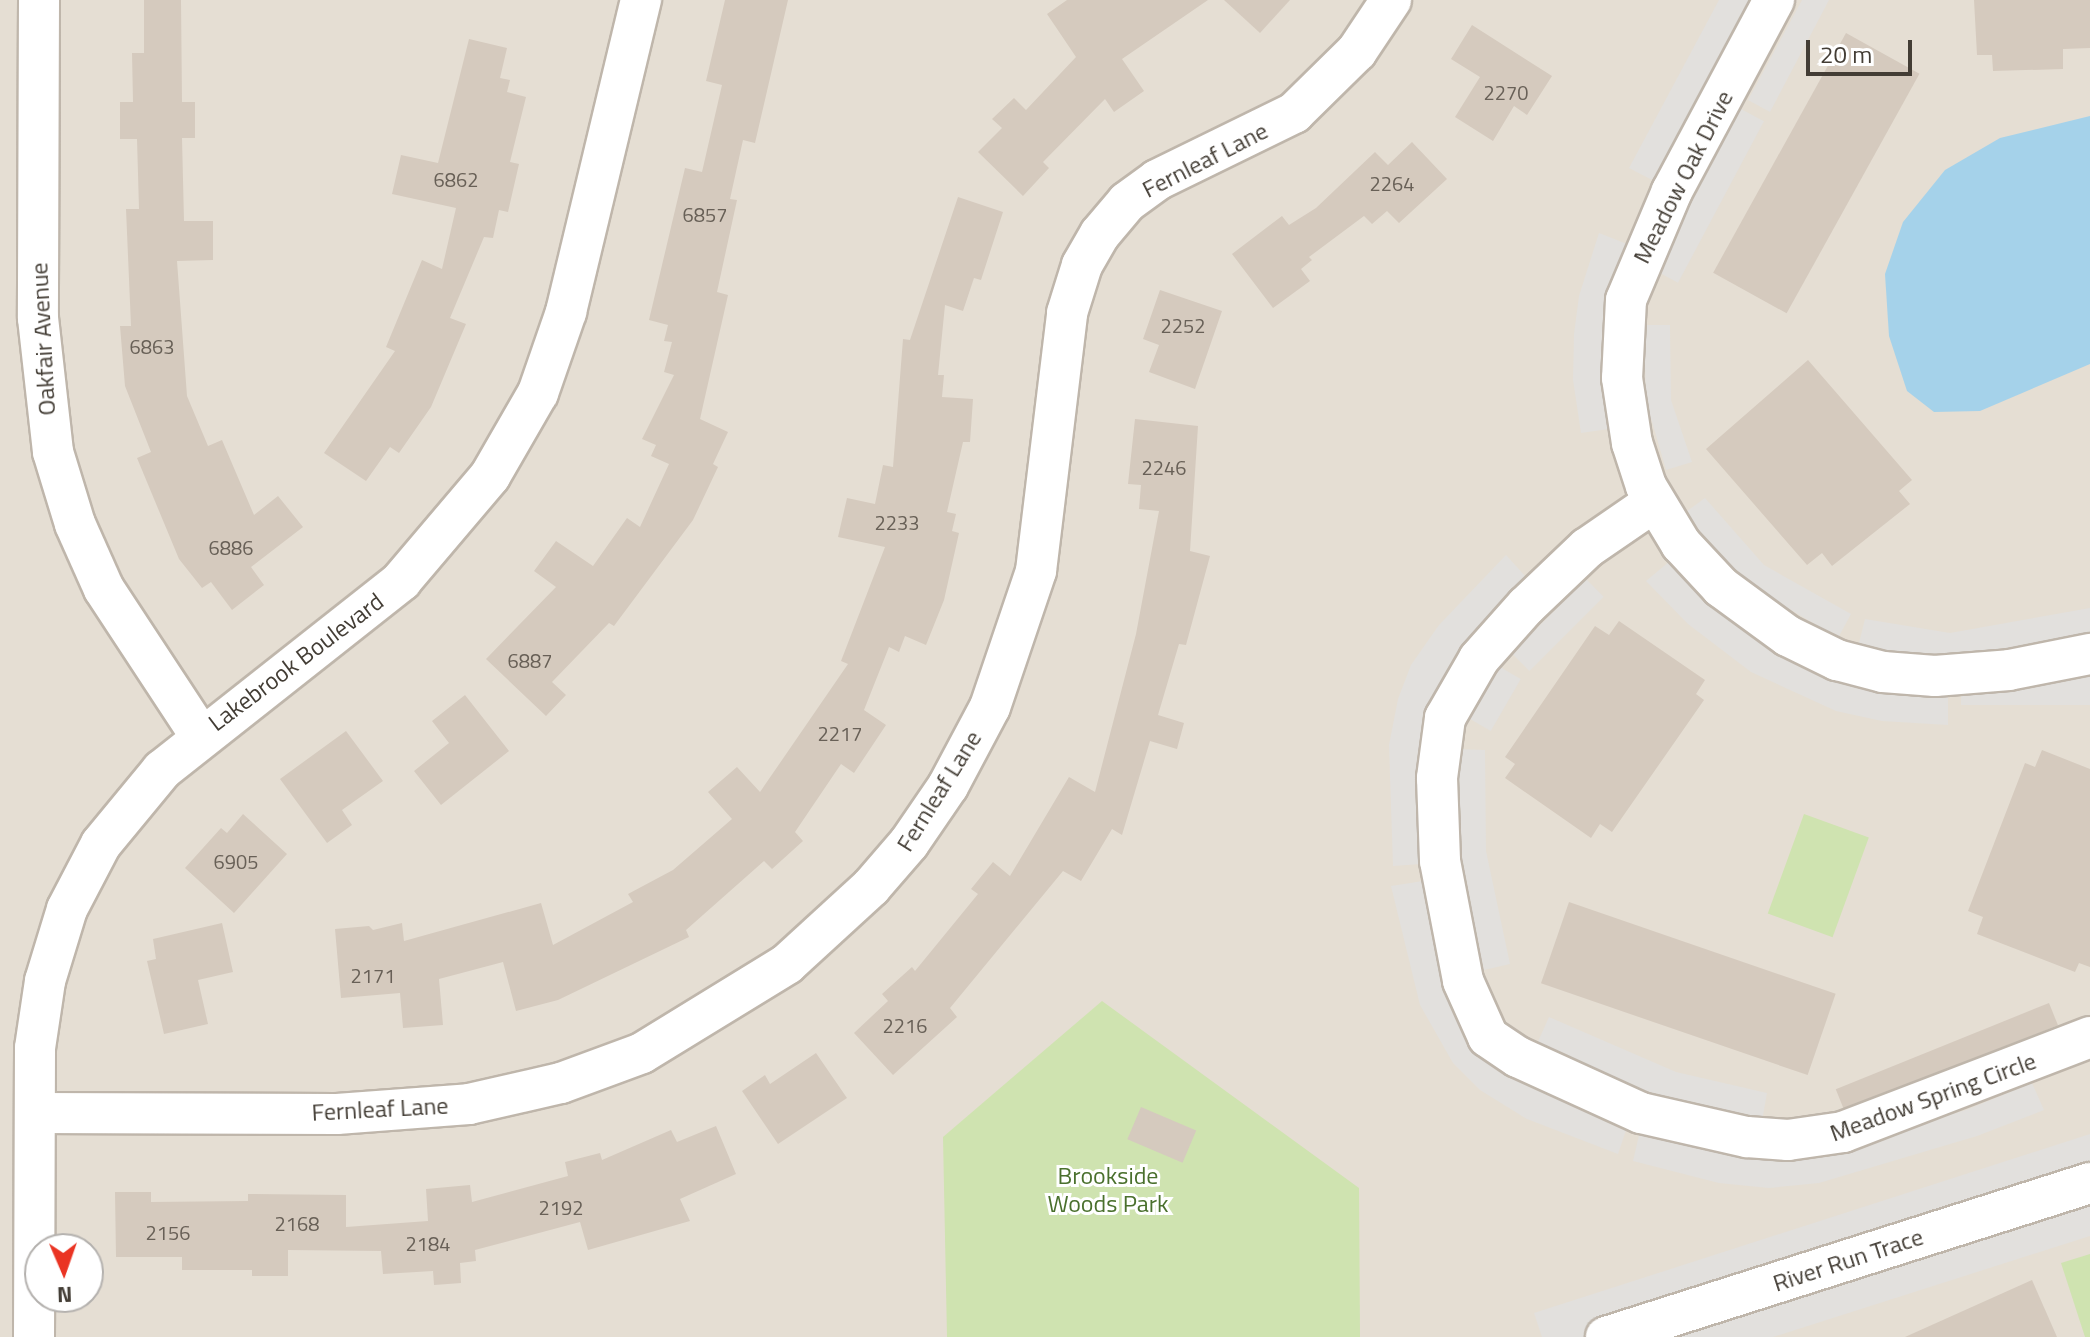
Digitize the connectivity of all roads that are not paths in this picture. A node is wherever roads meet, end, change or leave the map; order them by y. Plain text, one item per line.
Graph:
1 (39, 0) edge
2 (641, 0) edge
3 (1391, 0) edge
4 (1774, 0) edge
5 (1654, 502) junction
6 (2090, 654) edge
7 (200, 735) junction
8 (2090, 1037) edge
9 (35, 1113) junction
10 (2090, 1183) edge
11 (34, 1337) edge
12 (1606, 1337) edge

1 - 7 street, Oakfair Avenue
2 - 7 street, Lakebrook Boulevard
3 - 9 street, Fernleaf Lane
4 - 5 street, Meadow Oak Drive
5 - 6 street
5 - 8 street, Meadow Spring Circle
7 - 9 street, Lakebrook Boulevard
9 - 11 street, Lakebrook Boulevard
10 - 12 street, River Run Trace

